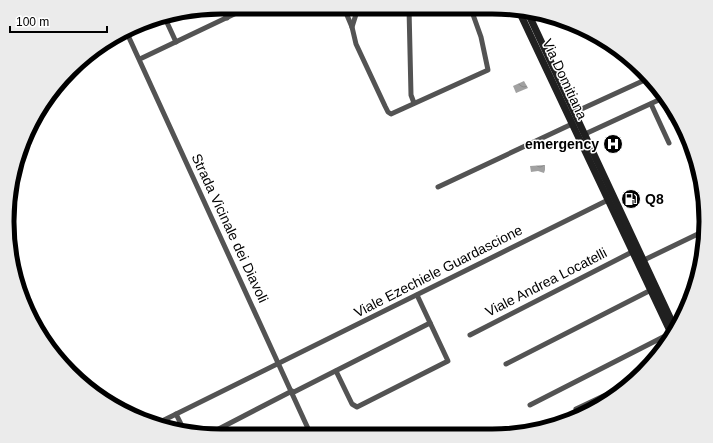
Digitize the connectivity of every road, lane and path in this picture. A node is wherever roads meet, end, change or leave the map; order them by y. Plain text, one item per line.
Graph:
1 (224, 14) edge
2 (234, 14) edge
3 (347, 14) edge
4 (356, 14) edge
5 (409, 14) edge
6 (473, 14) edge
7 (521, 16) edge
8 (226, 18) junction
9 (531, 18) edge
10 (167, 21) edge
11 (352, 27) junction
12 (128, 36) edge
13 (176, 42) junction
14 (142, 58) dead end
15 (644, 81) edge
16 (659, 100) edge
17 (414, 103) junction
18 (651, 104) junction
19 (575, 112) junction
20 (572, 124) junction
21 (586, 134) junction
22 (669, 143) dead end
23 (438, 187) dead end
24 (608, 200) junction
25 (699, 233) edge
26 (632, 252) junction
27 (644, 260) junction
28 (650, 290) junction
29 (417, 295) junction
30 (430, 323) junction
31 (672, 323) edge
32 (669, 329) edge
33 (470, 334) dead end
34 (664, 336) edge
35 (279, 364) junction
36 (506, 364) dead end
37 (336, 371) junction
38 (292, 392) junction
39 (604, 396) edge
40 (530, 405) dead end
41 (576, 409) dead end
42 (176, 414) junction
43 (163, 420) edge
44 (182, 425) edge
45 (219, 429) edge
46 (308, 429) edge

1 - 8 street
2 - 8 street
3 - 11 street
4 - 11 street
5 - 17 street
6 - 17 street
7 - 20 main road, Via Domitiana
8 - 13 street
9 - 19 main road, Via Domitiana
10 - 13 street
11 - 17 street
12 - 35 street, Strada Vicinale dei Diavoli
13 - 14 street
15 - 19 street
16 - 18 street
18 - 21 street
18 - 22 street
19 - 21 main road, Via Domitiana
20 - 23 street
20 - 24 main road, Via Domitiana
21 - 27 main road, Via Domitiana
24 - 26 main road, Via Domitiana
24 - 29 street, Viale Ezechiele Guardascione
25 - 27 street
26 - 28 main road, Via Domitiana
26 - 33 street, Viale Andrea Locatelli
27 - 31 main road, Via Domitiana
28 - 32 main road, Via Domitiana
28 - 36 street
29 - 30 street
29 - 35 street, Viale Ezechiele Guardascione
30 - 37 street
30 - 37 street
34 - 40 street
35 - 38 street, Strada Vicinale dei Diavoli
35 - 42 street, Viale Ezechiele Guardascione
37 - 38 street
38 - 45 street
38 - 46 street, Strada Vicinale dei Diavoli
39 - 41 street
42 - 43 street, Viale Ezechiele Guardascione
42 - 44 street

